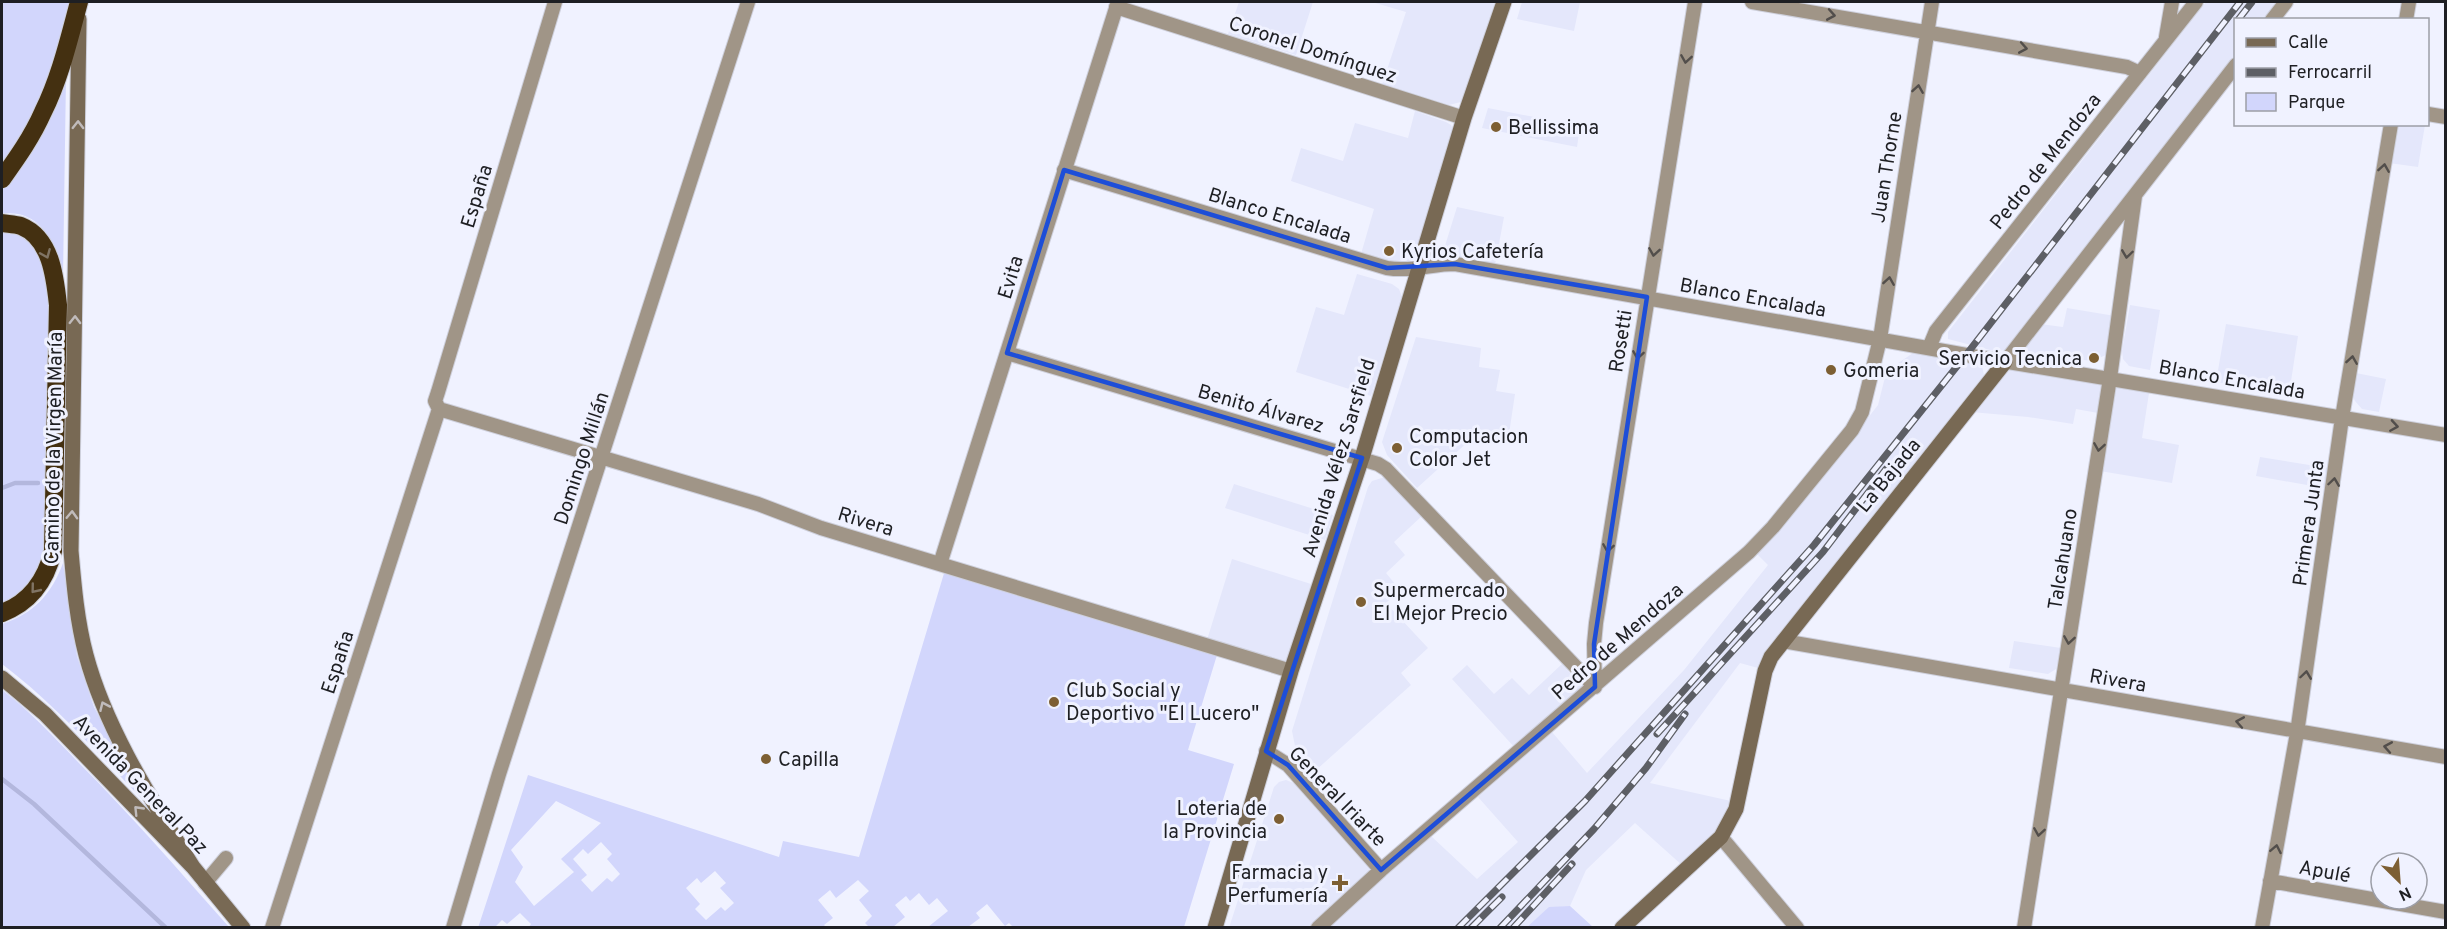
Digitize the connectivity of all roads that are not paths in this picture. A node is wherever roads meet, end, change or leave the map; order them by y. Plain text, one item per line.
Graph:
1 (79, 2) edge
2 (555, 2) edge
3 (748, 2) edge
4 (1504, 2) edge
5 (1695, 2) edge
6 (1752, 2) edge
7 (1932, 2) edge
8 (2172, 2) edge
9 (2196, 2) edge
10 (2286, 2) edge
11 (2409, 2) edge
12 (1117, 4) edge
13 (2274, 18) edge
14 (2406, 18) edge
15 (1927, 31) junction
16 (2166, 39) junction
17 (2140, 73) junction
18 (2230, 80) edge
19 (2429, 114) edge
20 (2445, 117) edge
21 (1464, 118) junction
22 (2391, 126) edge
23 (1064, 170) junction
24 (2, 179) edge
25 (2135, 196) junction
26 (2, 223) edge
27 (1418, 269) junction
28 (1647, 297) junction
29 (1880, 339) junction
30 (1929, 348) junction
31 (1007, 353) junction
32 (2005, 362) junction
33 (2110, 378) junction
34 (437, 405) junction
35 (2342, 418) junction
36 (2445, 435) edge
37 (602, 457) junction
38 (1362, 458) junction
39 (940, 564) junction
40 (50, 565) junction
41 (72, 568) junction
42 (2, 613) edge
43 (1783, 641) junction
44 (1291, 671) junction
45 (2, 678) edge
46 (1594, 687) junction
47 (2062, 690) junction
48 (2297, 733) junction
49 (1266, 751) junction
50 (2445, 757) edge
51 (1721, 837) junction
52 (226, 858) dead end
53 (193, 867) junction
54 (1381, 870) junction
55 (2270, 881) junction
56 (206, 883) junction
57 (2445, 912) edge
58 (243, 927) edge
59 (272, 927) edge
60 (453, 927) edge
61 (1215, 927) edge
62 (1318, 927) edge
63 (1622, 927) edge
64 (1797, 927) edge
65 (2024, 927) edge
66 (2262, 927) edge

1 - 24 highway
41 -> 1 street, Camino de la Virgen María
2 - 34 street, España
3 - 37 street, Domingo Millán
4 - 21 street, Avenida Vélez Sarsfield
5 -> 28 street, Rosetti
6 -> 15 street
7 - 15 street, Juan Thorne
8 - 16 street
9 - 16 street, Pedro de Mendoza
10 - 13 street
11 - 14 street
12 - 21 street, Coronel Domínguez
12 - 23 street, Evita
15 -> 17 street
29 -> 15 street, Juan Thorne
16 - 17 street, Pedro de Mendoza
17 - 30 street, Pedro de Mendoza
18 - 25 street, La Bajada
19 - 20 street
21 - 27 street, Avenida Vélez Sarsfield
35 -> 22 street, Primera Junta
23 - 27 street, Blanco Encalada
23 - 31 street, Evita
25 - 32 street, La Bajada
25 -> 33 street, Talcahuano
26 -> 40 highway
27 - 28 street, Blanco Encalada
27 - 38 street, Avenida Vélez Sarsfield
28 - 29 street, Blanco Encalada
28 -> 46 street, Rosetti
29 - 30 street, Blanco Encalada
29 - 46 street, Pedro de Mendoza
30 - 32 street, Blanco Encalada
31 - 38 street, Benito Álvarez
31 - 39 street, Evita
32 - 33 street, Blanco Encalada
32 - 43 street, La Bajada
33 - 35 street, Blanco Encalada
33 -> 47 street, Talcahuano
34 - 37 street, Rivera
34 - 59 street, España
35 -> 36 street, Blanco Encalada
48 -> 35 street, Primera Junta
37 - 39 street, Rivera
37 - 60 street, Domingo Millán
38 - 44 street, Avenida Vélez Sarsfield
38 - 46 street, Benito Álvarez
39 - 44 street, Rivera
40 - 41 street
40 -> 42 highway
53 -> 41 street, Camino de la Virgen María
43 - 47 street, Rivera
43 - 51 street, La Bajada
44 - 49 street, Avenida Vélez Sarsfield
53 -> 45 street, Avenida General Paz
46 - 54 street, Pedro de Mendoza
48 -> 47 street, Rivera
47 -> 65 street, Talcahuano
50 -> 48 street, Rivera
55 -> 48 street, Primera Junta
49 - 54 street, General Iriarte
49 - 61 street, Avenida Vélez Sarsfield
51 - 63 street, La Bajada
51 - 64 street
52 - 56 street
53 - 56 street, Avenida General Paz
54 - 62 street, Pedro de Mendoza
55 - 57 street, Apulé
55 - 66 street, Primera Junta
56 - 58 street, Avenida General Paz

